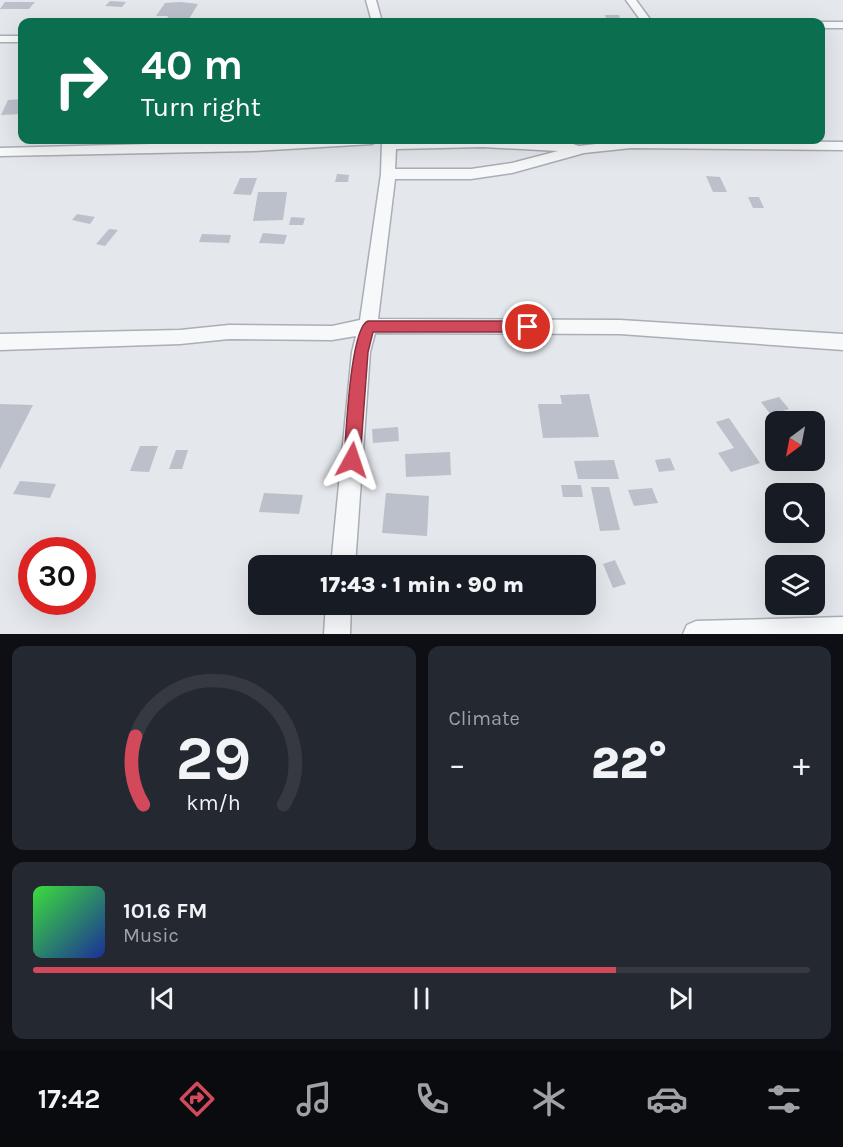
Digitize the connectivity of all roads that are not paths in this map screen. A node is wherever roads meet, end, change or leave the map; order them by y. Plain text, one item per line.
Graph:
1 (371, 0) edge
2 (631, 0) edge
3 (376, 18) edge
4 (644, 18) edge
5 (825, 25) edge
6 (843, 25) edge
7 (0, 39) edge
8 (18, 39) edge
9 (318, 144) edge
10 (383, 144) edge
11 (500, 144) edge
12 (843, 146) edge
13 (584, 149) junction
14 (0, 152) edge
15 (388, 174) junction
16 (368, 326) junction
17 (0, 342) edge
18 (843, 342) edge
19 (344, 555) edge
20 (338, 615) edge
21 (843, 630) edge
22 (337, 634) edge
23 (696, 634) edge

1 - 3 street
2 - 4 street
5 - 6 street
7 - 8 street
9 - 14 street
10 - 15 street
11 - 13 street
12 - 13 street
13 - 15 street
15 - 16 street
16 - 17 street
16 - 18 street
16 - 19 street
20 - 22 street
21 - 23 street

